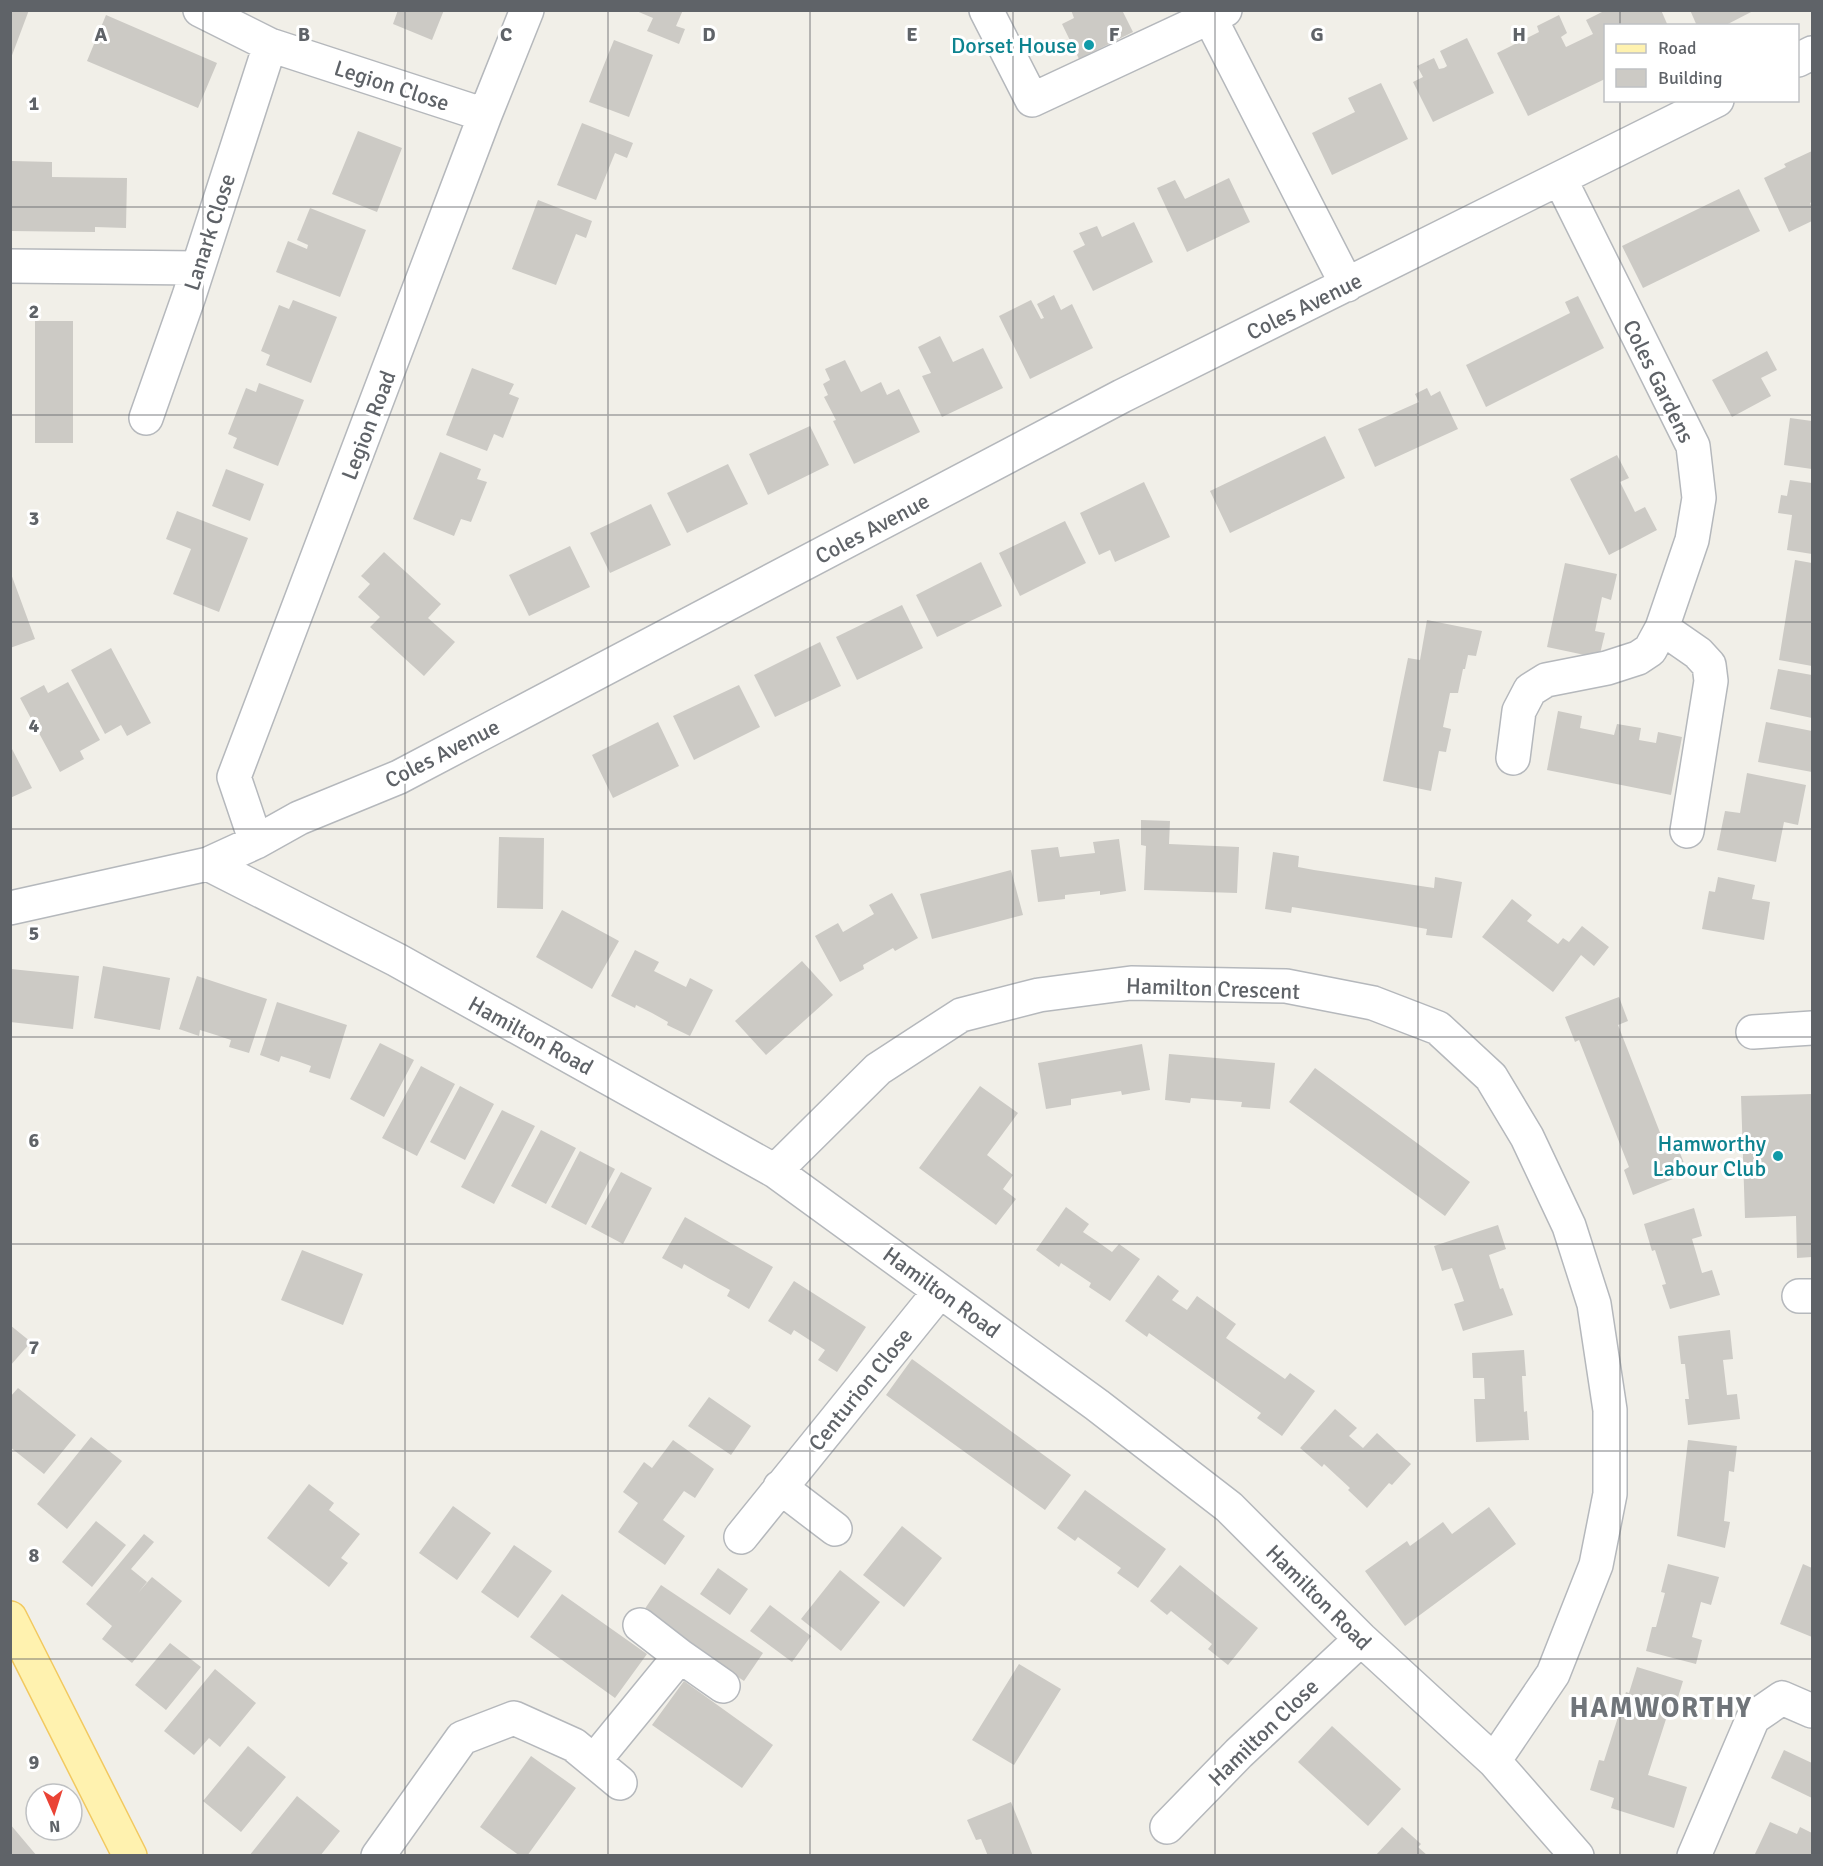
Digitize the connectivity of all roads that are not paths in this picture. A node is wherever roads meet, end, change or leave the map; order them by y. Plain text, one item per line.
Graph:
1 (200, 10) edge
2 (527, 10) edge
3 (986, 10) edge
4 (1217, 14) edge
5 (270, 45) junction
6 (1713, 102) edge
7 (485, 115) junction
8 (1560, 179) junction
9 (10, 266) edge
10 (198, 268) junction
11 (1347, 285) junction
12 (146, 418) dead end
13 (1662, 628) junction
14 (1513, 758) dead end
15 (1687, 831) dead end
16 (256, 842) junction
17 (208, 864) junction
18 (10, 908) edge
19 (1812, 1028) edge
20 (1754, 1032) dead end
21 (775, 1171) junction
22 (940, 1291) junction
23 (780, 1487) junction
24 (835, 1529) dead end
25 (741, 1537) dead end
26 (10, 1618) edge
27 (640, 1624) dead end
28 (1360, 1639) junction
29 (680, 1656) junction
30 (723, 1686) dead end
31 (1812, 1712) edge
32 (594, 1761) junction
33 (1494, 1761) junction
34 (620, 1783) dead end
35 (1167, 1827) dead end
36 (130, 1856) edge
37 (378, 1856) edge
38 (1577, 1856) edge
39 (1694, 1856) edge

1 - 5 street, Legion Close
2 - 7 street, Legion Road
3 - 4 street
4 - 11 street
5 - 7 street, Legion Close
5 - 10 street, Lanark Close
6 - 8 street, Coles Avenue
7 - 16 street, Legion Road
8 - 11 street, Coles Avenue
8 - 13 street, Coles Gardens
9 - 10 street
10 - 12 street, Lanark Close
11 - 16 street, Coles Avenue
13 - 14 street, Coles Gardens
13 - 15 street
16 - 17 street, Coles Avenue
17 - 18 street, Coles Avenue
17 - 21 street, Hamilton Road
19 - 20 street
21 - 22 street, Hamilton Road
21 - 33 street, Hamilton Crescent
22 - 23 street, Centurion Close
22 - 28 street, Hamilton Road
23 - 24 street
23 - 25 street, Centurion Close
26 - 36 main road
27 - 29 street
28 - 33 street, Hamilton Road
28 - 35 street, Hamilton Close
29 - 30 street
29 - 32 street
31 - 39 street
32 - 34 street
32 - 37 street
33 - 38 street, Hamilton Road

